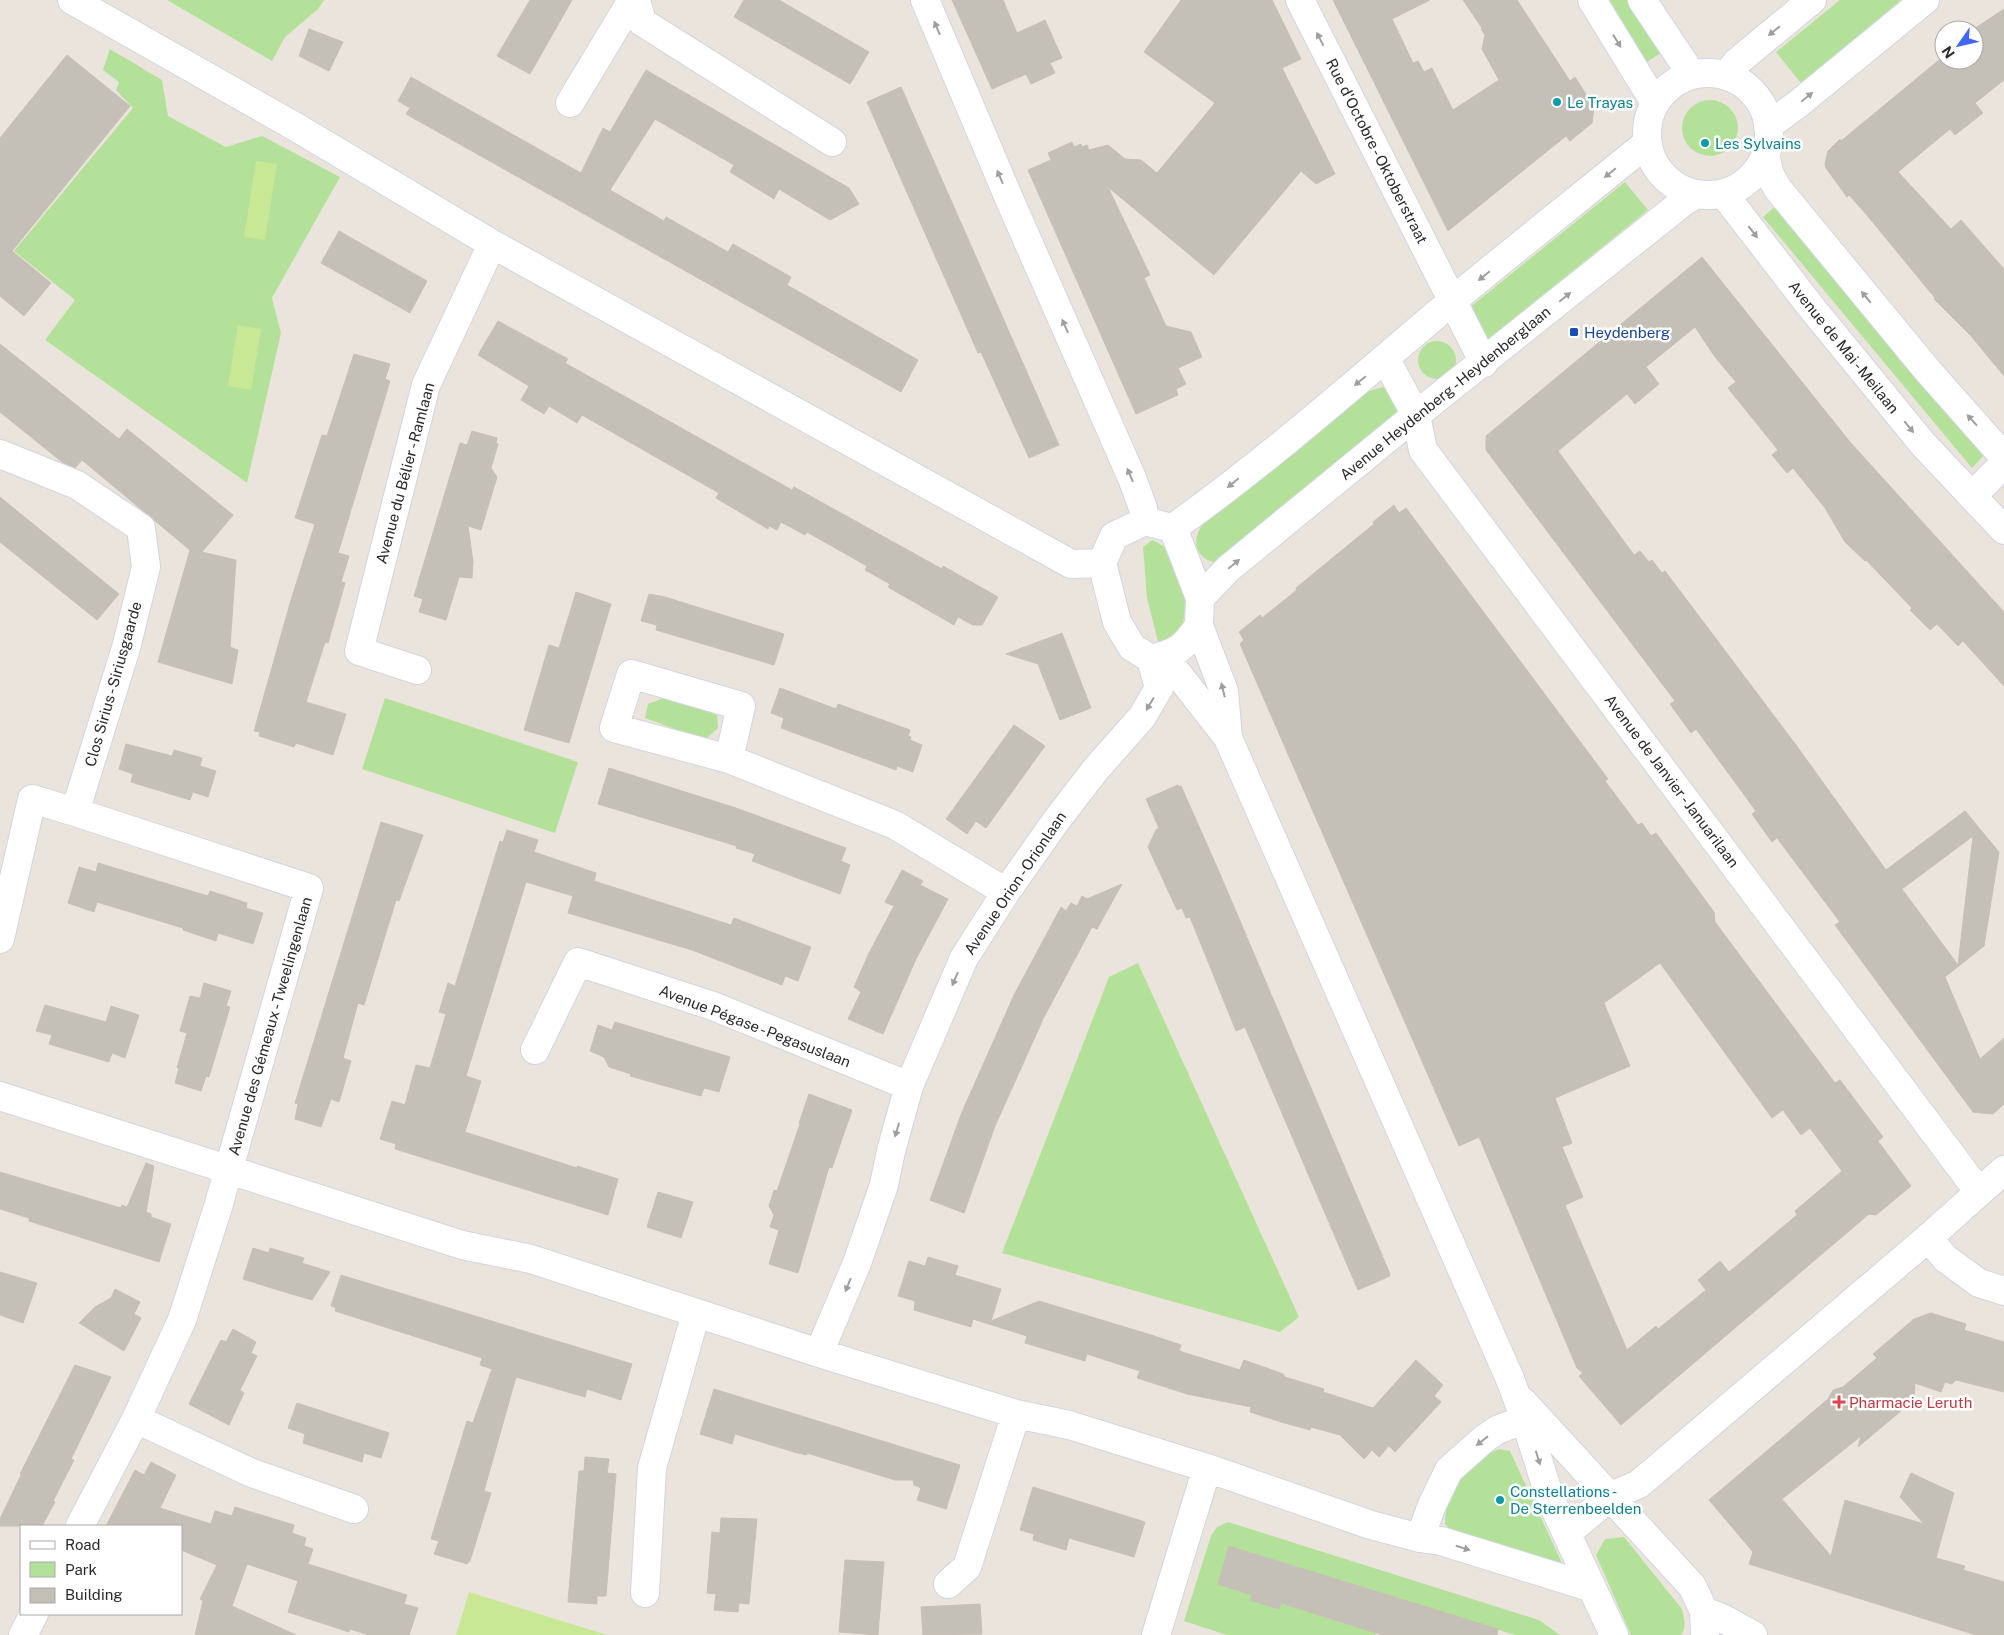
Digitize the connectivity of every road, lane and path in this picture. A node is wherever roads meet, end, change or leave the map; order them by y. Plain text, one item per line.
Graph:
1 (72, 0) edge
2 (632, 0) edge
3 (636, 0) edge
4 (925, 0) edge
5 (1300, 0) edge
6 (1592, 0) edge
7 (1642, 0) edge
8 (1812, 0) edge
9 (1925, 0) edge
10 (1692, 75) junction
11 (1726, 76) junction
12 (570, 103) dead end
13 (1655, 103) junction
14 (1768, 126) junction
15 (832, 142) dead end
16 (1648, 142) junction
17 (1765, 155) junction
18 (1723, 193) junction
19 (1696, 194) junction
20 (492, 244) junction
21 (1452, 302) junction
22 (1386, 360) junction
23 (1484, 363) junction
24 (1416, 416) junction
25 (0, 454) edge
26 (2004, 457) edge
27 (2004, 464) edge
28 (1972, 496) junction
29 (1145, 521) junction
30 (1173, 528) junction
31 (2004, 530) edge
32 (1102, 563) junction
33 (1200, 598) junction
34 (1199, 626) junction
35 (1158, 658) junction
36 (417, 670) dead end
37 (1228, 738) junction
38 (729, 759) dead end
39 (75, 812) junction
40 (1006, 892) junction
41 (0, 939) edge
42 (535, 1050) dead end
43 (910, 1086) junction
44 (0, 1096) edge
45 (229, 1170) junction
46 (2004, 1170) edge
47 (1980, 1192) junction
48 (1928, 1238) junction
49 (2004, 1291) edge
50 (696, 1313) junction
51 (819, 1353) junction
52 (1521, 1407) junction
53 (1016, 1414) junction
54 (136, 1419) junction
55 (1207, 1468) junction
56 (1610, 1496) junction
57 (354, 1509) dead end
58 (81, 1525) edge
59 (1567, 1533) junction
60 (1420, 1538) junction
61 (948, 1584) dead end
62 (1590, 1587) junction
63 (645, 1593) dead end
64 (33, 1615) edge
65 (1705, 1623) edge
66 (23, 1635) edge
67 (1156, 1635) edge
68 (1614, 1635) edge
69 (1753, 1635) edge

1 - 20 street
2 - 12 street
3 - 15 street
29 -> 4 street
21 -> 5 street, Rue d'Octobre - Oktoberstraat
6 -> 13 street
7 - 10 street
8 -> 11 street
14 -> 9 street
10 - 11 street
10 - 13 street
11 - 14 street
13 - 16 street
14 - 17 street
16 - 19 street
16 -> 21 street
17 - 18 street
26 -> 17 street
18 - 19 street
18 -> 28 street, Avenue de Mai - Meilaan
23 -> 19 street, Avenue Heydenberg - Heydenberglaan
20 - 32 street
20 - 36 street, Avenue du Bélier - Ramlaan
21 - 22 street
21 - 23 street, Rue d'Octobre - Oktoberstraat
22 - 24 street, Avenue de Janvier - Januarilaan
22 -> 30 street
23 - 24 street, Avenue Heydenberg - Heydenberglaan
33 -> 24 street, Avenue Heydenberg - Heydenberglaan
24 - 47 street, Avenue de Janvier - Januarilaan
25 - 39 street, Clos Sirius - Siriusgaarde
27 - 28 street
28 - 31 street, Avenue de Mai - Meilaan
29 - 30 street
29 - 32 street
30 - 33 street
32 - 35 street
33 - 34 street
34 - 35 street
37 -> 34 street
35 - 37 street
35 -> 40 street, Avenue Orion - Orionlaan
37 - 52 street
38 - 40 street
39 - 41 street
39 - 45 street, Avenue des Gémeaux - Tweelingenlaan
40 -> 43 street, Avenue Orion - Orionlaan
42 - 43 street, Avenue Pégase - Pegasuslaan
43 -> 51 street, Avenue Orion - Orionlaan
44 - 45 street
45 - 50 street
45 - 54 street
46 - 47 street
47 - 48 street
48 - 49 street
48 - 56 street
50 - 51 street
50 - 63 street
51 - 53 street
52 - 56 street
52 -> 59 street
52 -> 60 street
53 - 55 street
53 - 61 street
54 - 57 street
54 - 58 street
55 - 60 street
55 - 67 street
56 - 59 street
56 - 65 street
59 - 62 street
60 -> 62 street
62 - 68 street
64 - 66 street
65 - 69 street

